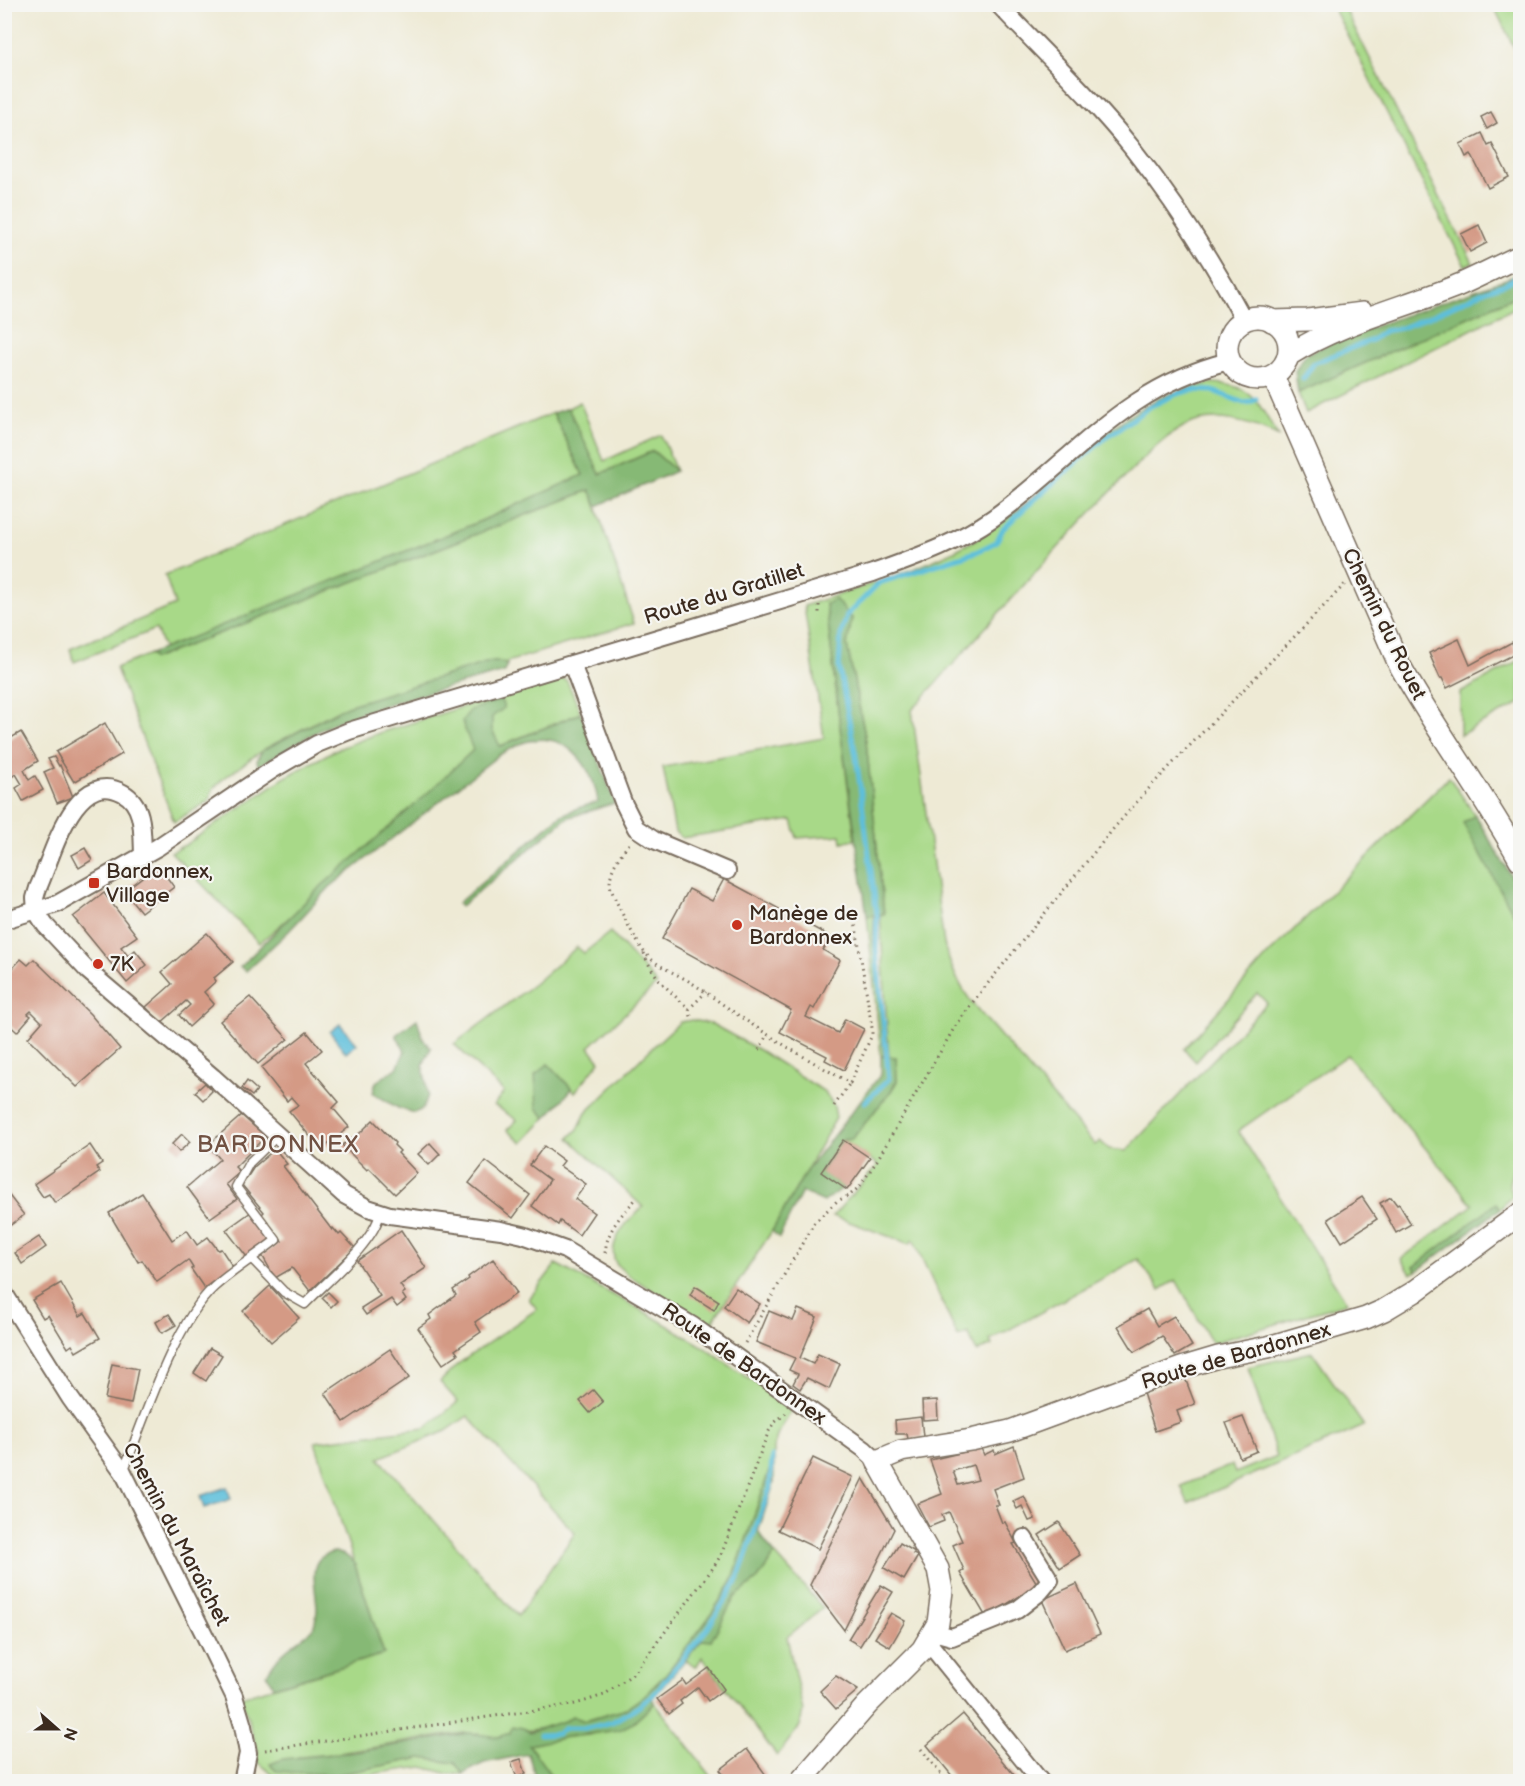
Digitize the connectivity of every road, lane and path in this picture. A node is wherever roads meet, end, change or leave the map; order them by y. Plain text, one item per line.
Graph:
1 (998, 4) edge
2 (1521, 256) edge
3 (1382, 311) junction
4 (1244, 320) junction
5 (1272, 321) junction
6 (1288, 355) junction
7 (1229, 361) junction
8 (1273, 376) junction
9 (1342, 587) dead end
10 (572, 664) junction
11 (639, 830) junction
12 (143, 856) junction
13 (1521, 860) edge
14 (728, 871) dead end
15 (36, 911) junction
16 (843, 912) dead end
17 (4, 920) edge
18 (643, 951) junction
19 (706, 992) junction
20 (689, 1009) junction
21 (692, 1020) dead end
22 (767, 1035) junction
23 (759, 1050) dead end
24 (850, 1083) junction
25 (834, 1106) dead end
26 (278, 1135) junction
27 (636, 1199) dead end
28 (380, 1213) junction
29 (1521, 1214) edge
30 (252, 1259) junction
31 (604, 1272) junction
32 (4, 1293) edge
33 (736, 1358) junction
34 (802, 1404) junction
35 (877, 1461) junction
36 (123, 1472) junction
37 (1024, 1538) dead end
38 (931, 1637) junction
39 (921, 1749) dead end
40 (248, 1753) junction
41 (242, 1782) edge
42 (800, 1782) edge
43 (947, 1782) edge
44 (1041, 1782) edge

1 - 4 street
2 - 3 street
3 - 5 street
3 - 6 street
4 - 5 street
4 - 7 street
5 - 6 street
6 - 8 street
7 - 8 street
7 - 10 street, Route du Gratillet
8 - 13 street, Chemin du Rouet
9 - 33 path
10 - 11 street
10 - 12 street, Route du Gratillet
11 - 14 street
11 - 18 path
12 - 15 street, Route du Gratillet
12 - 15 street
15 - 17 street, Route du Gratillet
15 - 26 street, Route de Bardonnex
16 - 24 path
18 - 19 path
18 - 20 path
19 - 20 path
19 - 22 path
20 - 21 path
22 - 23 path
22 - 24 path
24 - 25 path
26 - 28 street, Route de Bardonnex
26 - 30 lane
27 - 31 path
28 - 30 lane
28 - 31 street, Route de Bardonnex
29 - 35 street, Route de Bardonnex
30 - 36 lane
31 - 33 street, Route de Bardonnex
32 - 36 street, Chemin du Maraîchet
33 - 34 street, Route de Bardonnex
34 - 35 street, Route de Bardonnex
34 - 40 path
35 - 38 street
36 - 40 street, Chemin du Maraîchet
37 - 38 street
38 - 42 street
38 - 44 street
39 - 43 path
40 - 41 street, Chemin du Maraîchet

